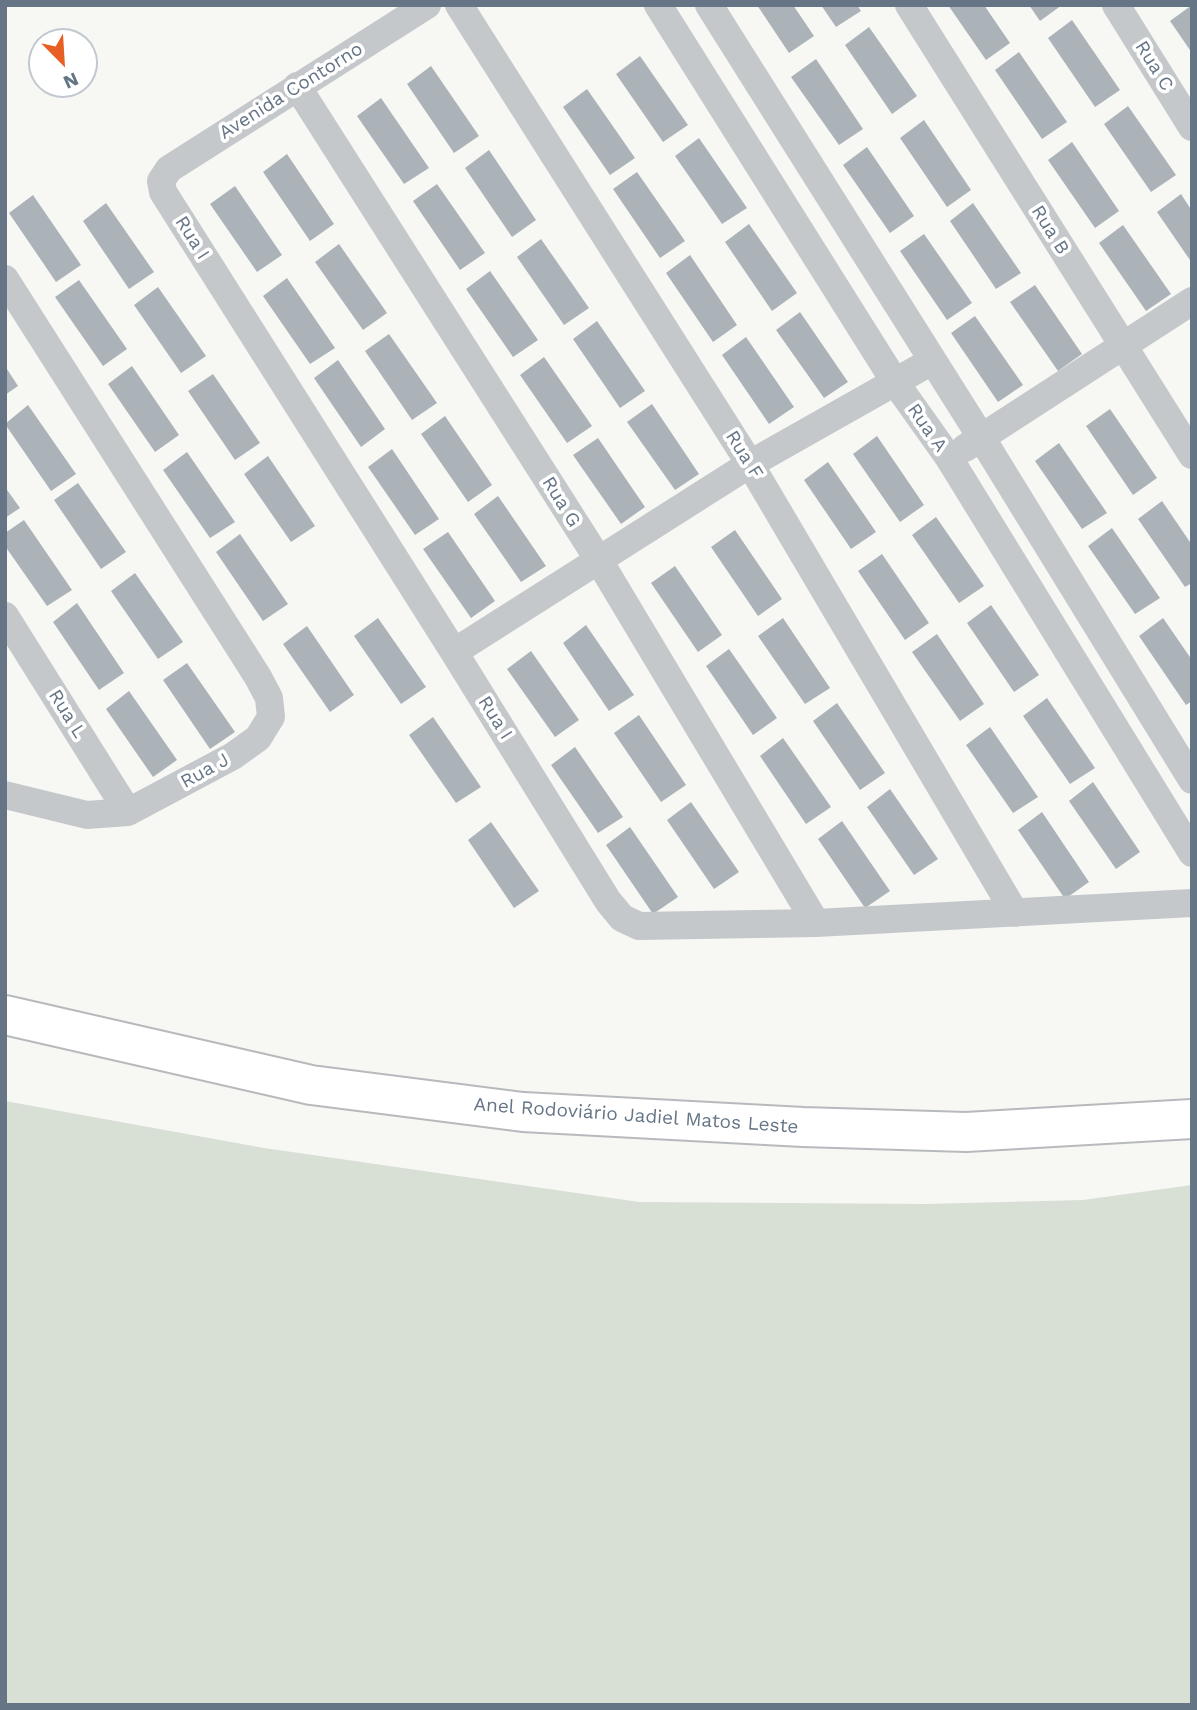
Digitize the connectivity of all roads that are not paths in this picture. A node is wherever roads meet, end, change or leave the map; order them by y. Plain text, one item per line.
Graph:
1 (427, 5) edge
2 (459, 5) edge
3 (659, 5) edge
4 (709, 5) edge
5 (909, 5) edge
6 (1115, 5) edge
7 (297, 86) junction
8 (1192, 127) edge
9 (161, 181) joint
10 (5, 279) edge
11 (1192, 301) edge
12 (1123, 347) junction
13 (932, 361) junction
14 (895, 382) junction
15 (981, 437) junction
16 (1192, 456) edge
17 (949, 458) junction
18 (750, 464) junction
19 (598, 559) junction
20 (5, 616) edge
21 (454, 652) junction
22 (1192, 780) edge
23 (5, 795) edge
24 (128, 813) junction
25 (1192, 853) edge
26 (1192, 903) edge
27 (1015, 913) junction
28 (816, 923) junction
29 (5, 1015) edge
30 (1192, 1119) edge

1 - 7 street, Avenida Contorno
2 - 18 street, Rua F
3 - 14 street, Rua A
4 - 13 street, Rua A
5 - 12 street, Rua B
6 - 8 street, Rua C
7 - 9 street, Avenida Contorno
7 - 19 street, Rua G
9 - 21 street, Rua I
10 - 24 street, Rua J
11 - 12 street
12 - 15 street
12 - 16 street, Rua B
13 - 14 street
13 - 15 street, Rua A
14 - 17 street, Rua A
14 - 18 street
15 - 17 street
15 - 22 street, Rua A
17 - 25 street, Rua A
18 - 19 street
18 - 27 street, Rua F
19 - 21 street
19 - 28 street, Rua G
20 - 24 street, Rua L
21 - 28 street, Rua I
23 - 24 street
26 - 27 street
27 - 28 street, Rua I
29 - 30 highway, Anel Rodoviário Jadiel Matos Leste

